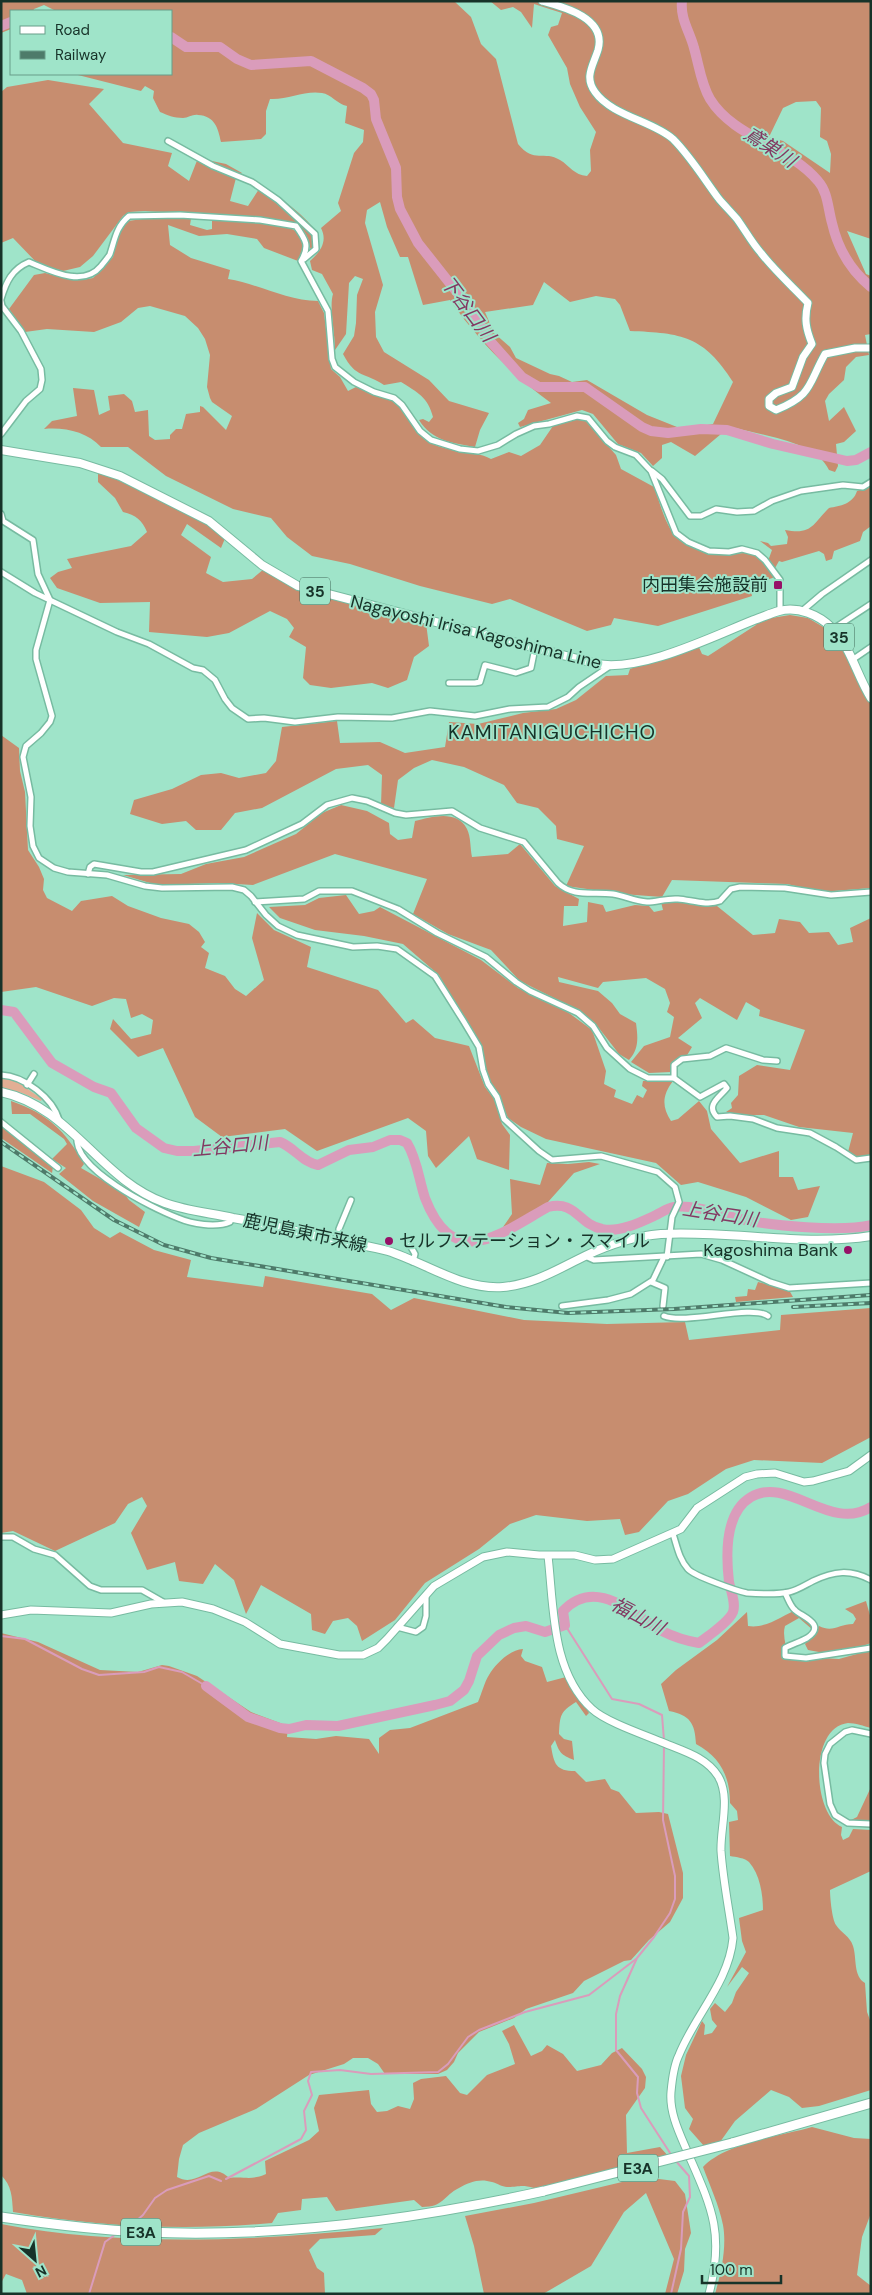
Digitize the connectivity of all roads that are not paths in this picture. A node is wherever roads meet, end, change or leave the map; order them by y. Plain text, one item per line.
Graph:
1 (542, 1) edge
2 (168, 140) dead end
3 (302, 261) junction
4 (1, 300) edge
5 (871, 348) edge
6 (1, 434) edge
7 (1, 450) edge
8 (651, 471) junction
9 (871, 482) edge
10 (1, 514) edge
11 (871, 560) edge
12 (1, 572) edge
13 (50, 600) junction
14 (871, 604) edge
15 (780, 610) junction
16 (802, 611) junction
17 (833, 629) junction
18 (871, 647) edge
19 (535, 648) junction
20 (852, 660) junction
21 (610, 666) junction
22 (449, 683) dead end
23 (869, 693) edge
24 (88, 874) junction
25 (871, 892) edge
26 (255, 902) junction
27 (777, 1061) dead end
28 (34, 1074) dead end
29 (1, 1075) edge
30 (674, 1078) junction
31 (27, 1085) junction
32 (1, 1092) edge
33 (59, 1121) junction
34 (1, 1122) edge
35 (77, 1137) junction
36 (871, 1158) edge
37 (58, 1168) dead end
38 (351, 1200) dead end
39 (232, 1217) junction
40 (670, 1234) junction
41 (871, 1236) edge
42 (407, 1240) dead end
43 (338, 1241) junction
44 (585, 1256) junction
45 (665, 1257) junction
46 (413, 1262) junction
47 (652, 1282) junction
48 (871, 1283) edge
49 (562, 1306) dead end
50 (663, 1306) dead end
51 (664, 1316) dead end
52 (768, 1316) dead end
53 (871, 1455) edge
54 (673, 1534) junction
55 (1, 1538) edge
56 (548, 1556) junction
57 (871, 1580) edge
58 (784, 1593) junction
59 (426, 1594) junction
60 (163, 1602) junction
61 (1, 1615) edge
62 (397, 1627) junction
63 (871, 1648) edge
64 (871, 1734) edge
65 (871, 1824) edge
66 (871, 2103) edge
67 (1, 2218) edge
68 (709, 2294) edge

1 - 5 street
2 - 3 street
3 - 4 street
3 - 8 street
4 - 6 street
7 - 19 main road, Nagayoshi Irisa Kagoshima Line / 35
8 - 9 street
8 - 15 street
10 - 13 street
11 - 16 street
12 - 13 street
13 - 21 street
13 - 24 street
14 - 17 street
15 - 16 main road, Nagayoshi Irisa Kagoshima Line / 35
15 - 21 main road, Nagayoshi Irisa Kagoshima Line / 35
16 - 17 main road, Nagayoshi Irisa Kagoshima Line / 35
17 - 20 main road, Nagayoshi Irisa Kagoshima Line / 35
18 - 20 street
19 - 21 main road, Nagayoshi Irisa Kagoshima Line / 35
19 - 22 street
20 - 23 main road, Nagayoshi Irisa Kagoshima Line / 35
24 - 25 street
24 - 26 street
26 - 30 street
26 - 40 street
27 - 30 street
28 - 31 street
29 - 31 street
30 - 36 street
31 - 33 street
32 - 33 main road, 鹿児島東市来線
33 - 35 main road, 鹿児島東市来線
34 - 37 street
35 - 39 main road, 鹿児島東市来線
35 - 39 street
38 - 43 street
39 - 43 main road, 鹿児島東市来線
40 - 41 main road, 鹿児島東市来線
40 - 44 main road, 鹿児島東市来線
40 - 45 street
42 - 46 street
43 - 46 main road, 鹿児島東市来線
44 - 45 street
44 - 46 main road, 鹿児島東市来線
45 - 47 street
45 - 48 street
47 - 49 street
47 - 50 street
51 - 52 street
53 - 54 street
54 - 56 street
54 - 58 street
55 - 60 street
56 - 59 street
56 - 68 street
57 - 58 street
58 - 63 street
59 - 62 street
59 - 62 street
60 - 61 street
60 - 62 street
64 - 65 street
66 - 67 highway, E3A, bridge

